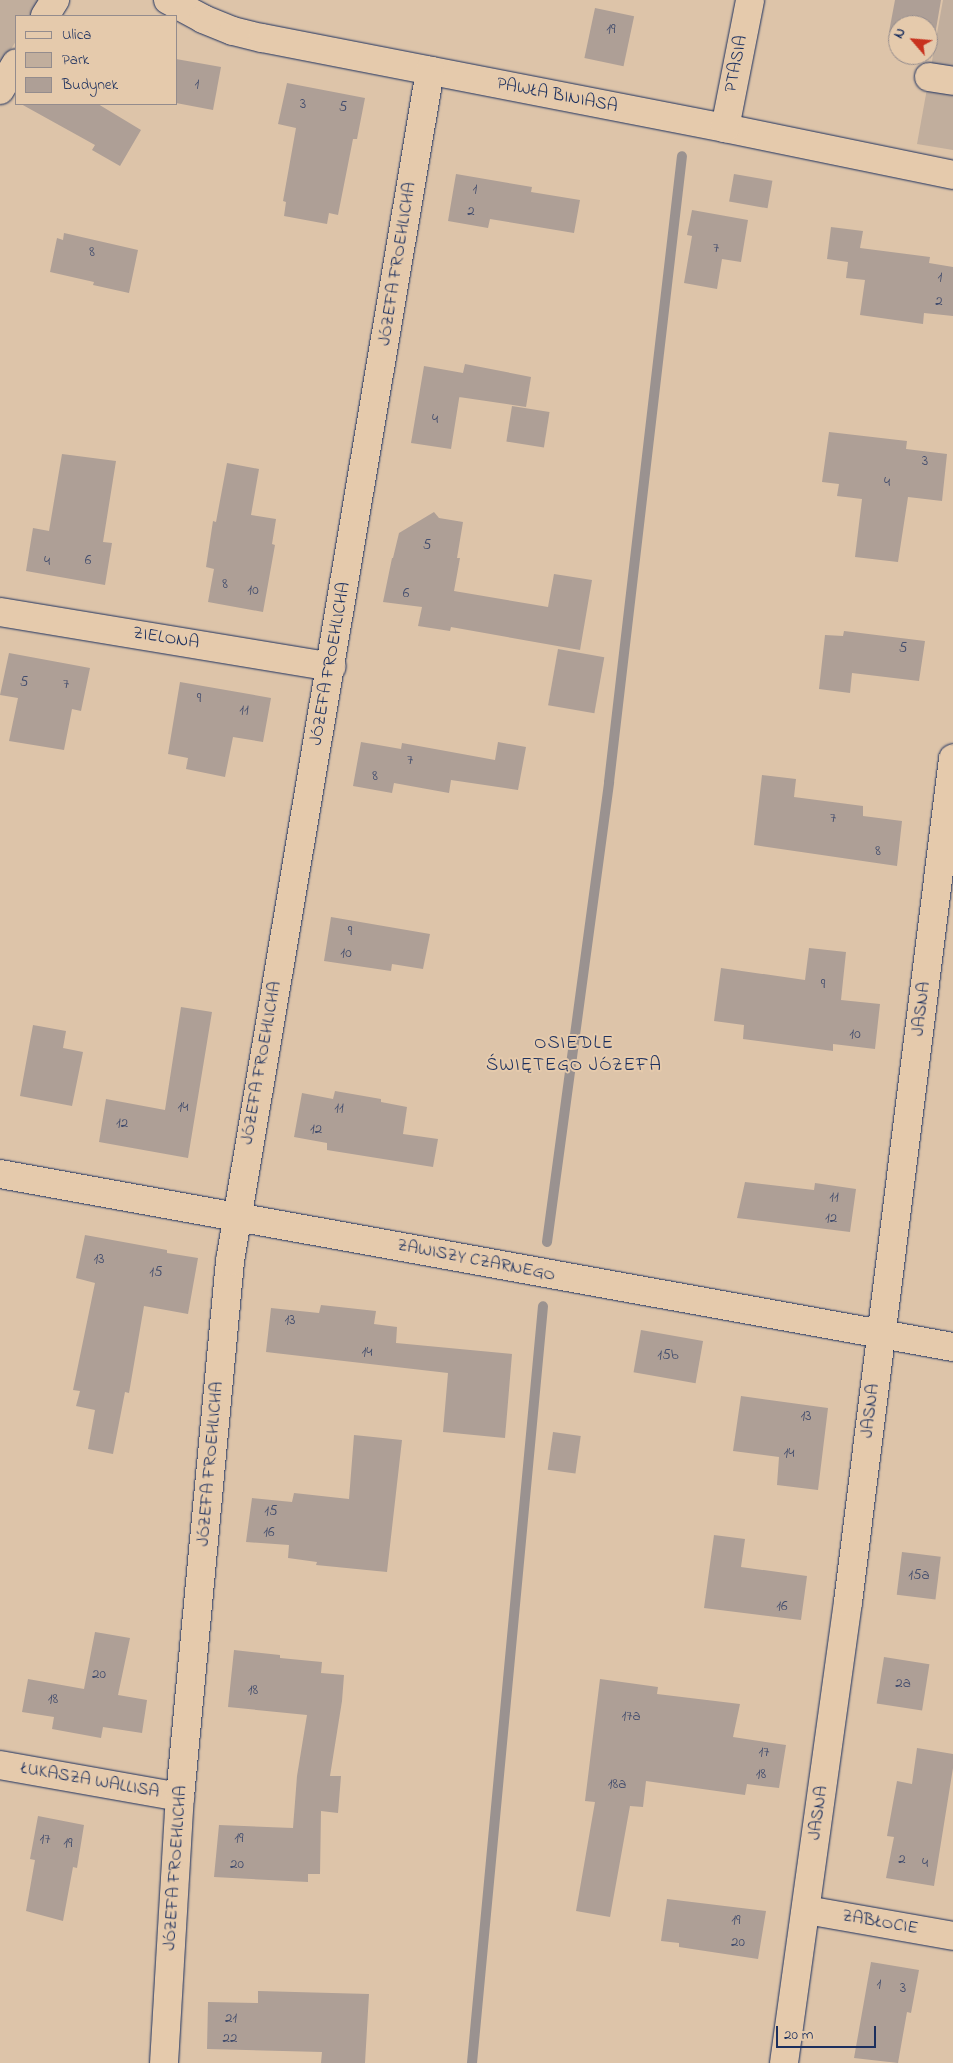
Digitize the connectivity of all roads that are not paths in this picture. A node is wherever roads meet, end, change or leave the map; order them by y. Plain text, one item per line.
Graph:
1 (55, 0) edge
2 (168, 0) edge
3 (750, 0) edge
4 (46, 15) edge
5 (15, 65) edge
6 (430, 71) junction
7 (0, 90) edge
8 (725, 128) junction
9 (953, 175) edge
10 (0, 612) edge
11 (332, 667) junction
12 (952, 771) edge
13 (0, 1174) edge
14 (236, 1216) junction
15 (881, 1334) junction
16 (953, 1347) edge
17 (0, 1765) edge
18 (180, 1798) junction
19 (806, 1910) junction
20 (953, 1936) edge
21 (164, 2063) edge
22 (784, 2063) edge

1 - 4 street
2 - 6 street, PAWŁA BINIASA
3 - 8 street, PTASIA
5 - 7 street
6 - 8 street, PAWŁA BINIASA
6 - 11 street, JÓZEFA FROEHLICHA
8 - 9 street, PAWŁA BINIASA
10 - 11 street, ZIELONA
11 - 14 street, JÓZEFA FROEHLICHA
12 - 15 street, JASNA
13 - 14 street, ZAWISZY CZARNEGO
14 - 15 street, ZAWISZY CZARNEGO
14 - 18 street, JÓZEFA FROEHLICHA
15 - 16 street, ZAWISZY CZARNEGO
15 - 19 street, JASNA
17 - 18 street, ŁUKASZA WALLISA
18 - 21 street, JÓZEFA FROEHLICHA
19 - 20 street, ZABŁOCIE
19 - 22 street, JASNA

